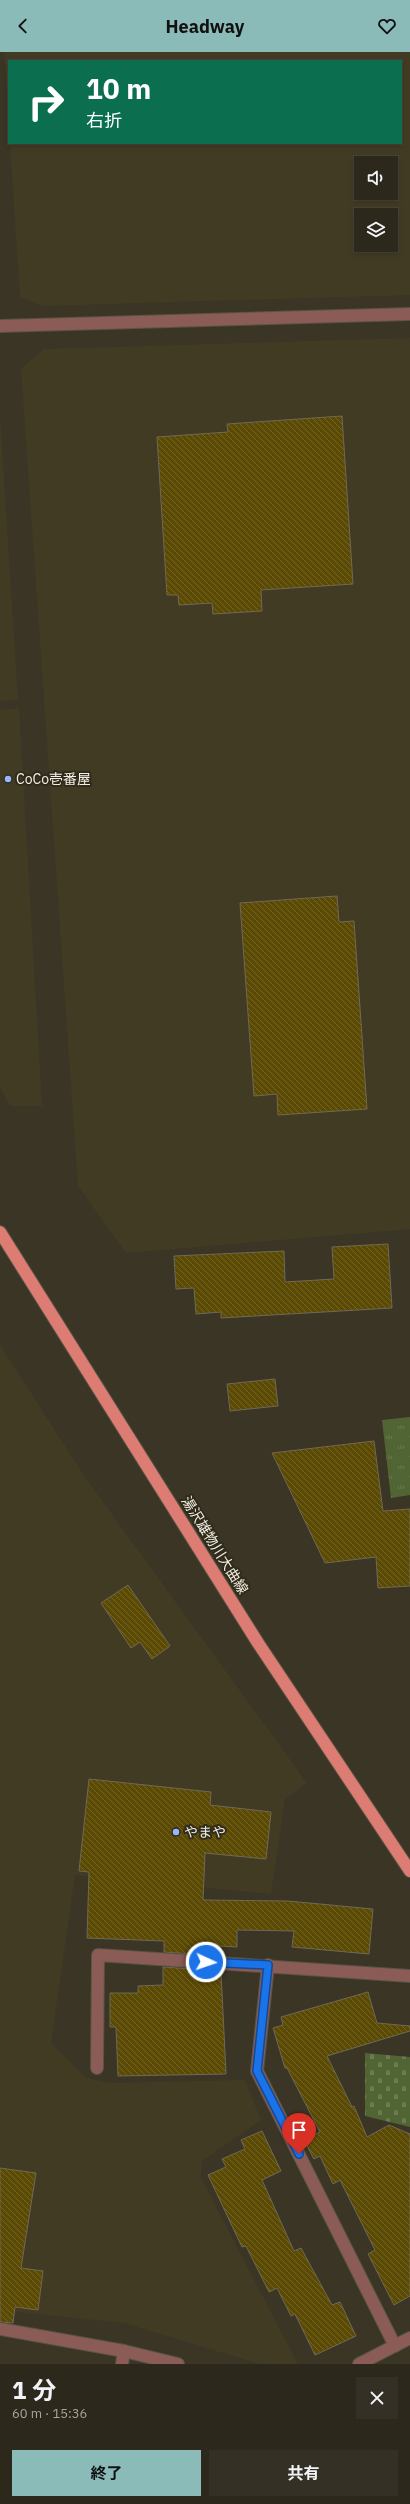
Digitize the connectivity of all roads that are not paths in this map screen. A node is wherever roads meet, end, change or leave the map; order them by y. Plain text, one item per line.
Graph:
1 (410, 314) edge
2 (0, 326) edge
3 (0, 1232) edge
4 (410, 1871) edge
5 (268, 1965) junction
6 (410, 1976) edge
7 (97, 2068) dead end
8 (0, 2329) edge
9 (410, 2338) edge
10 (395, 2346) junction
11 (124, 2351) junction
12 (122, 2364) edge
13 (178, 2364) edge
14 (359, 2364) edge

1 - 2 street
3 - 4 main road, 湯沢雄物川大曲線
5 - 6 street
5 - 7 street
5 - 10 street
8 - 11 street
9 - 10 street
10 - 14 street
11 - 12 street
11 - 13 street

